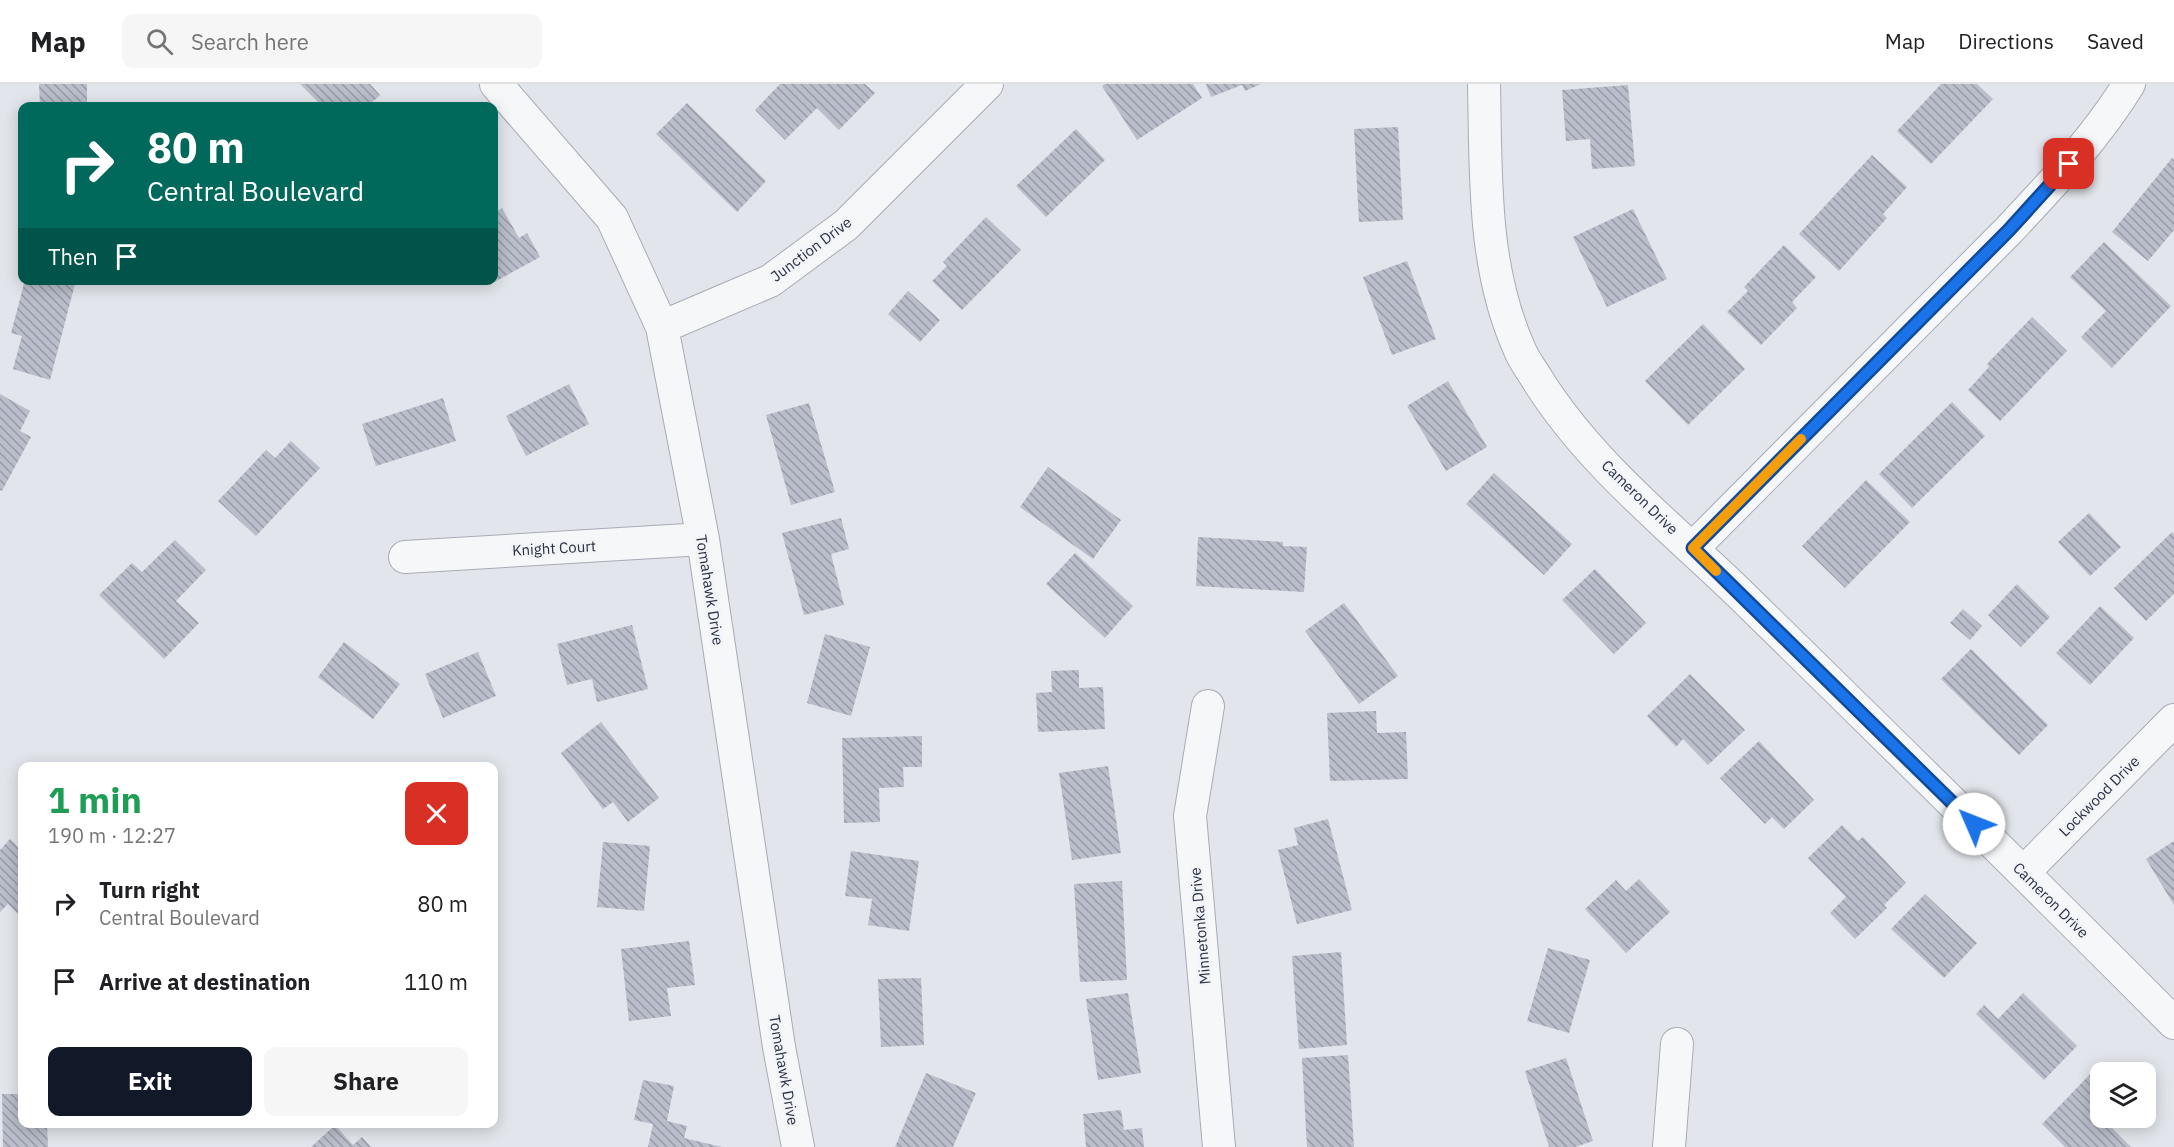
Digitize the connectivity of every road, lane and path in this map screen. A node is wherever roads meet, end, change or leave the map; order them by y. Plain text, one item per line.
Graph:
1 (496, 84) edge
2 (987, 84) edge
3 (1484, 84) edge
4 (2128, 84) edge
5 (662, 327) junction
6 (703, 539) junction
7 (1693, 548) junction
8 (405, 557) dead end
9 (1208, 706) dead end
10 (2174, 720) edge
11 (2024, 872) junction
12 (2174, 1023) edge
13 (1677, 1044) dead end
14 (798, 1147) edge
15 (1219, 1147) edge
16 (1669, 1147) edge

1 - 5 street, Tomahawk Drive
2 - 5 street, Junction Drive
3 - 7 street, Cameron Drive
4 - 7 street
5 - 6 street, Tomahawk Drive
6 - 8 street, Knight Court
6 - 14 street, Tomahawk Drive
7 - 11 street, Cameron Drive
9 - 15 street, Minnetonka Drive
10 - 11 street, Lockwood Drive
11 - 12 street, Cameron Drive
13 - 16 street

